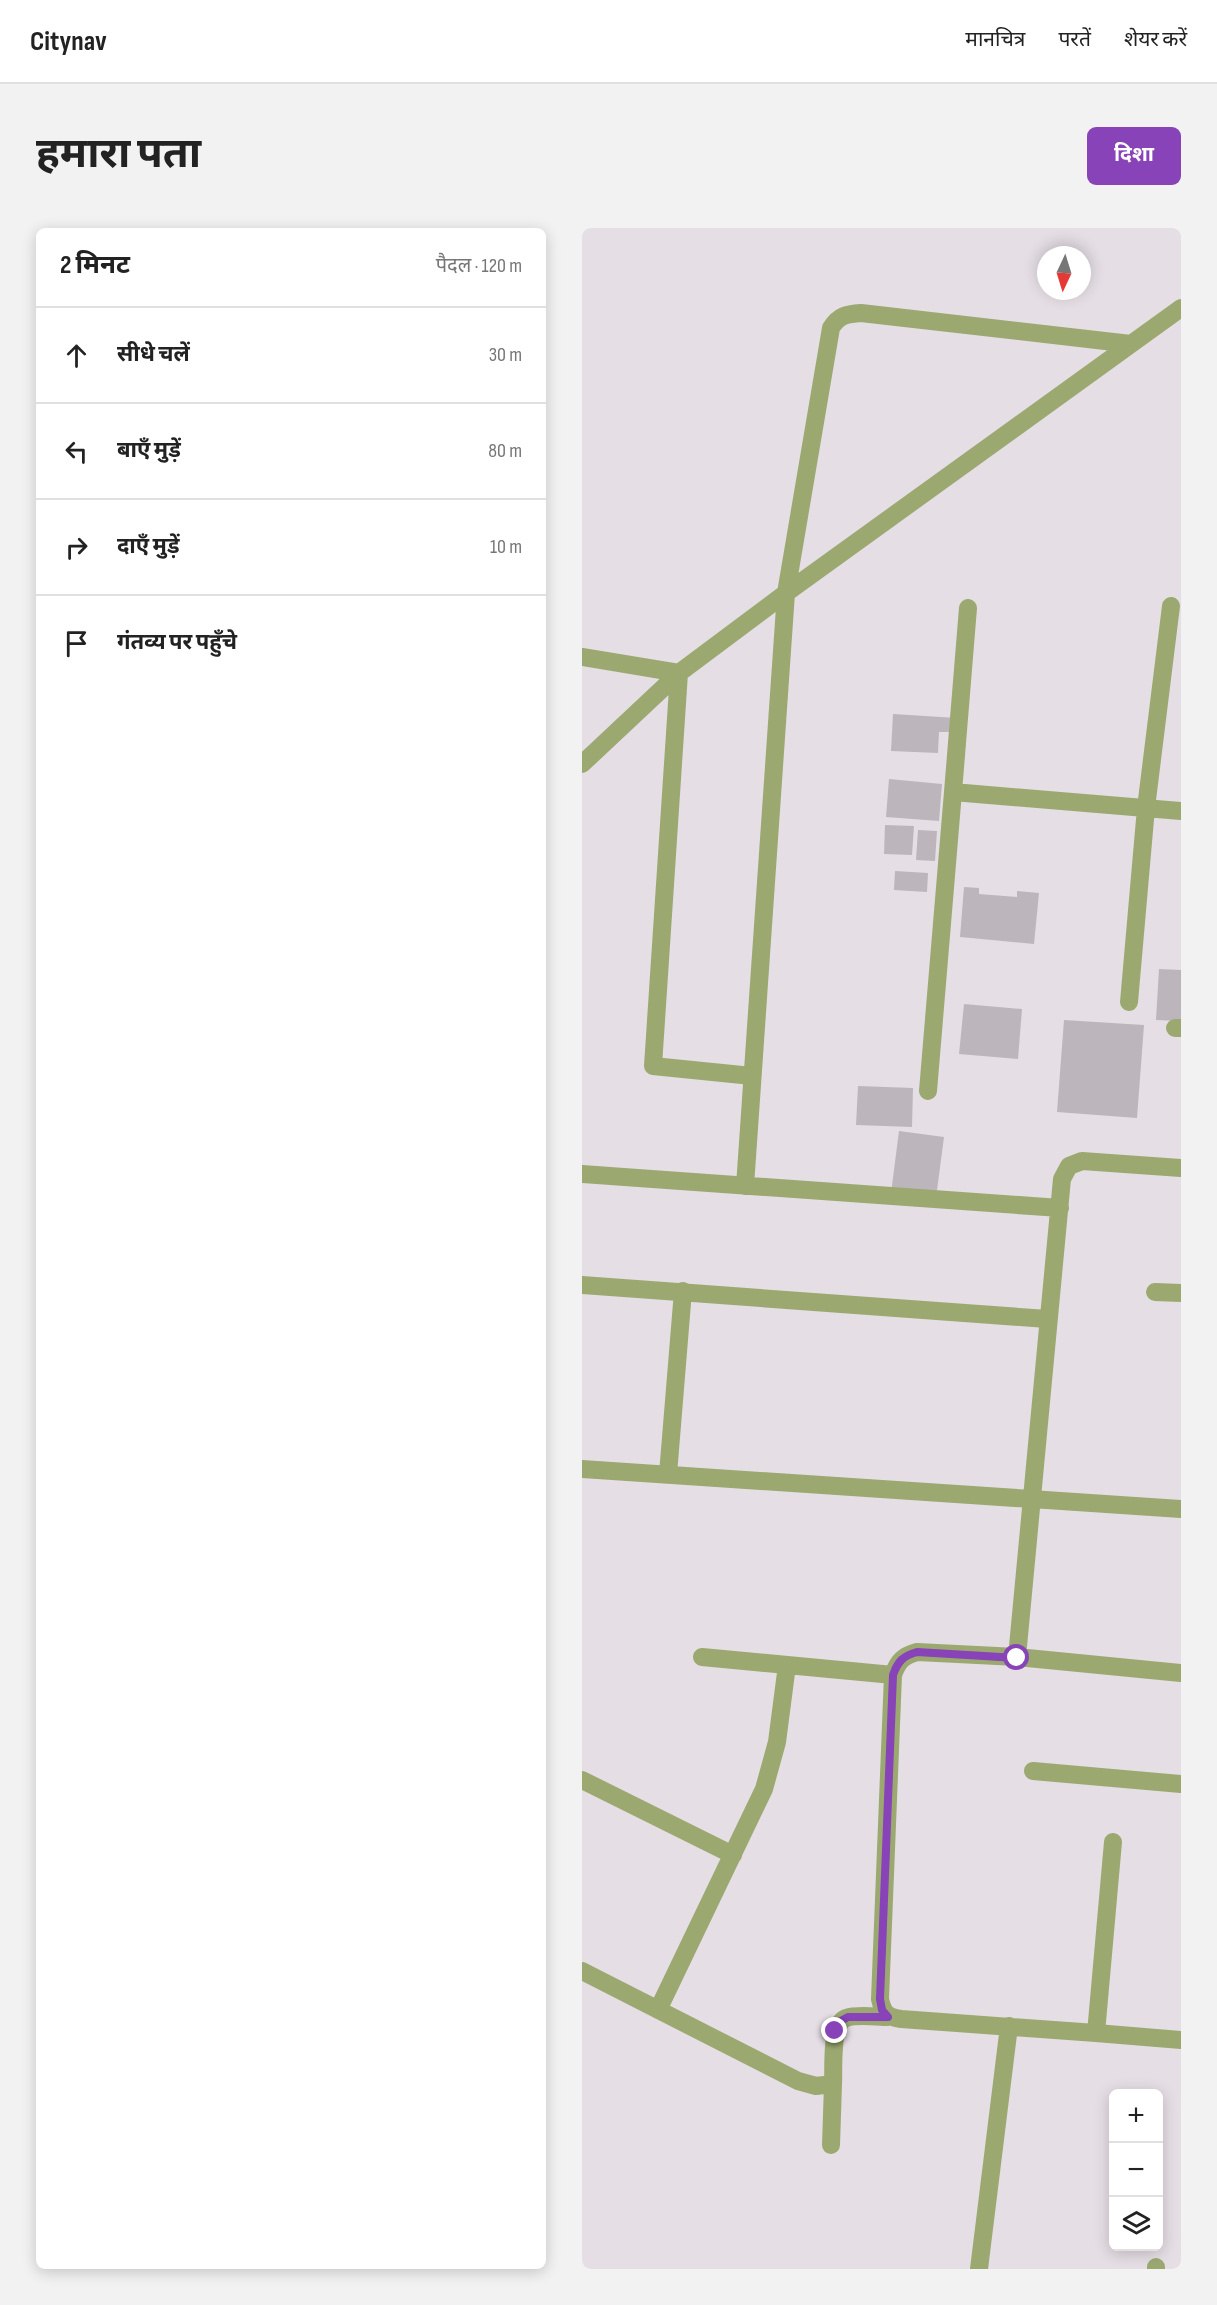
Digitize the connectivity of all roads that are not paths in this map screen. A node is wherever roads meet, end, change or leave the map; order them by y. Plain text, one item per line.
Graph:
1 (1181, 308) edge
2 (1131, 344) junction
3 (786, 593) junction
4 (1171, 606) dead end
5 (968, 608) dead end
6 (582, 657) edge
7 (679, 673) junction
8 (582, 764) edge
9 (953, 792) junction
10 (1146, 808) junction
11 (1181, 811) edge
12 (1129, 1002) dead end
13 (753, 1076) junction
14 (928, 1091) dead end
15 (1181, 1168) edge
16 (582, 1174) edge
17 (745, 1186) junction
18 (1060, 1208) junction
19 (582, 1285) edge
20 (683, 1291) junction
21 (1155, 1292) dead end
22 (1181, 1293) edge
23 (1047, 1319) junction
24 (582, 1469) edge
25 (668, 1474) junction
26 (1033, 1499) junction
27 (1181, 1509) edge
28 (702, 1657) dead end
29 (1017, 1658) junction
30 (788, 1665) junction
31 (1181, 1673) edge
32 (893, 1675) junction
33 (1033, 1771) dead end
34 (582, 1780) edge
35 (1181, 1784) edge
36 (1113, 1842) dead end
37 (733, 1855) junction
38 (582, 1971) edge
39 (658, 2010) junction
40 (888, 2017) junction
41 (1009, 2026) junction
42 (1096, 2033) junction
43 (1181, 2040) edge
44 (833, 2084) junction
45 (831, 2145) dead end
46 (979, 2269) edge

1 - 2 street
2 - 3 street
2 - 3 street
3 - 7 street
3 - 13 street
4 - 10 street
5 - 9 street
6 - 7 street
7 - 8 street
7 - 13 street
9 - 10 street
9 - 14 street
10 - 11 street
10 - 12 street
13 - 17 street
15 - 18 street
16 - 17 street
17 - 18 street
18 - 23 street
19 - 20 street
20 - 23 street
20 - 25 street
21 - 22 street
23 - 26 street
24 - 25 street
25 - 26 street
26 - 27 street
26 - 29 street
28 - 30 street
29 - 31 street
29 - 32 street
30 - 32 street
30 - 37 street
32 - 40 street
33 - 35 street
34 - 37 street
36 - 42 street
37 - 39 street
38 - 39 street
39 - 44 street
40 - 41 street
40 - 44 street
41 - 42 street
41 - 46 street
42 - 43 street
44 - 45 street

